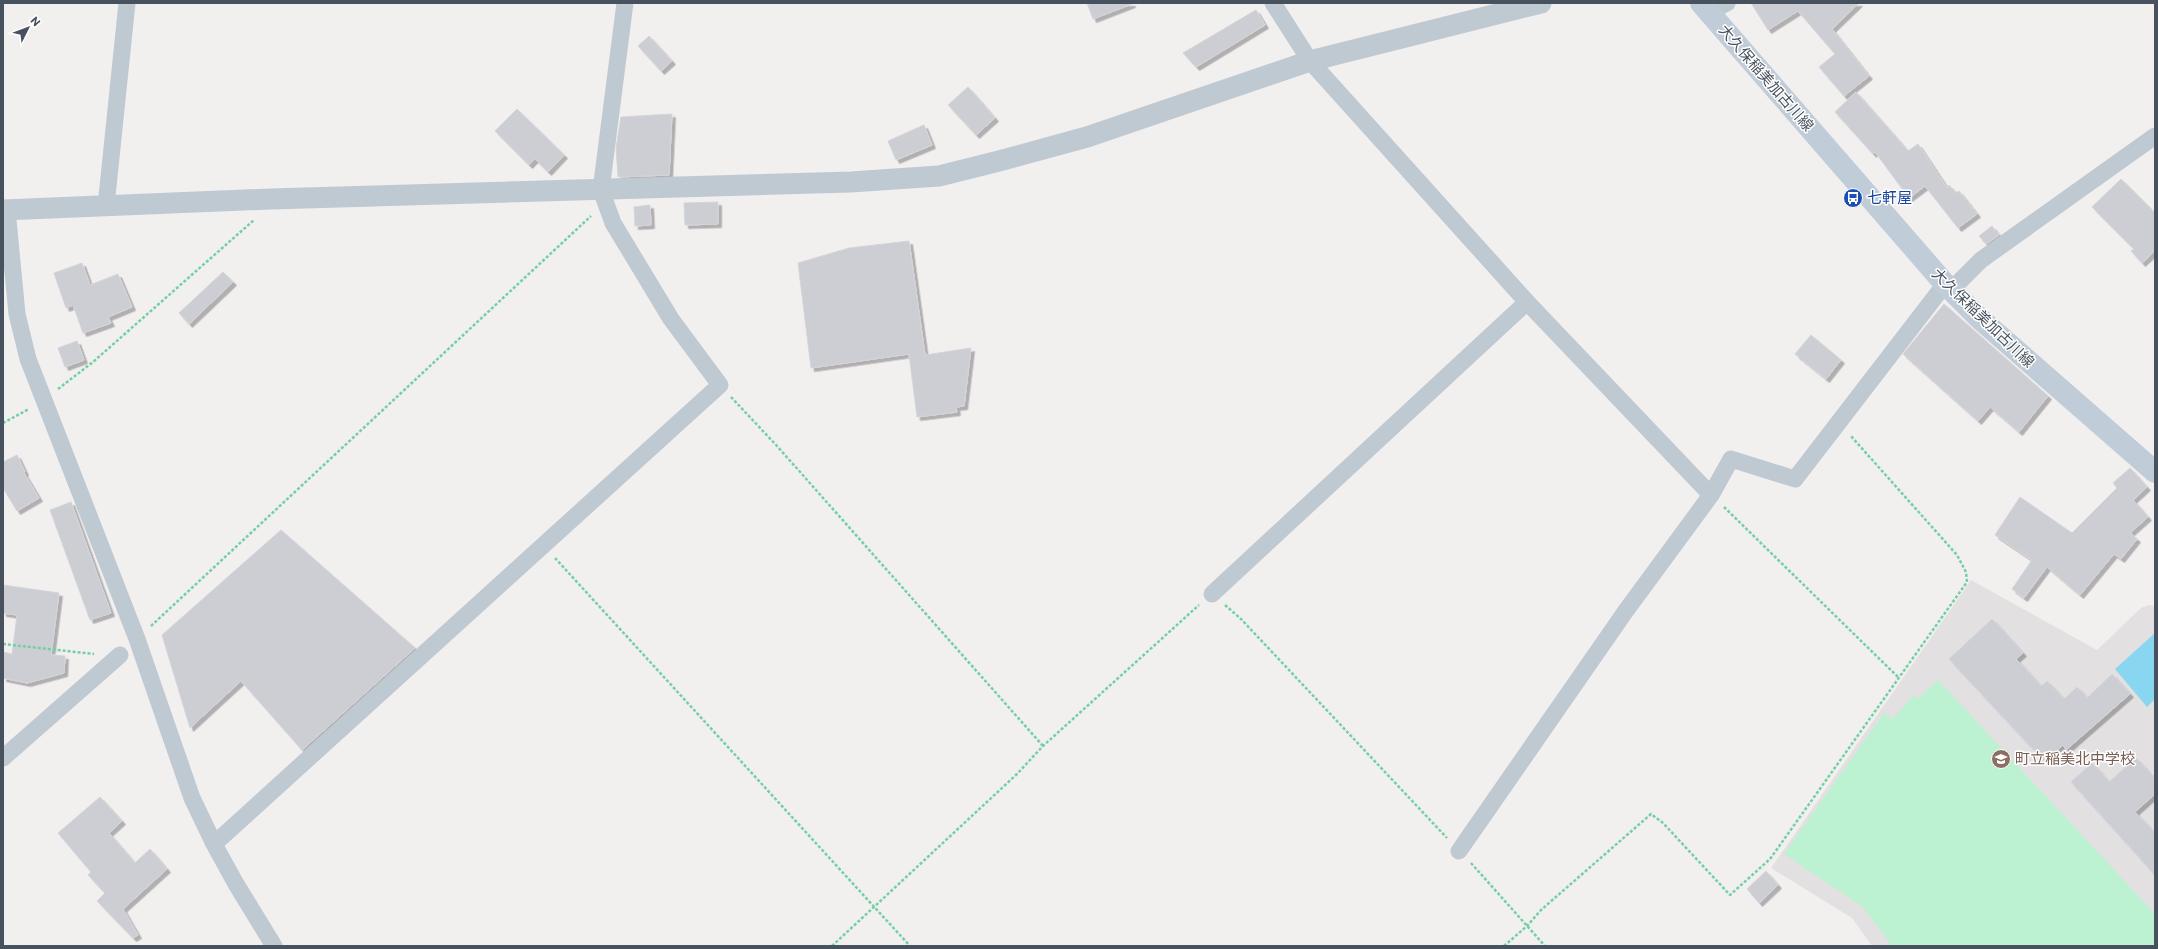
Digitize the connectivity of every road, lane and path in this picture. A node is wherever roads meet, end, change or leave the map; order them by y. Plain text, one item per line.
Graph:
1 (127, 3) edge
2 (625, 3) edge
3 (1273, 3) edge
4 (1541, 3) edge
5 (1712, 6) edge
6 (1310, 61) junction
7 (2155, 136) edge
8 (603, 196) junction
9 (271, 199) junction
10 (106, 206) junction
11 (5, 210) edge
12 (1948, 287) junction
13 (1527, 302) junction
14 (720, 385) junction
15 (45, 400) junction
16 (1839, 422) junction
17 (3, 423) edge
18 (2155, 472) edge
19 (1711, 495) junction
20 (542, 545) junction
21 (1212, 594) junction
22 (137, 639) junction
23 (3, 644) edge
24 (120, 655) joint
25 (1898, 677) junction
26 (1042, 746) junction
27 (3, 758) edge
28 (214, 844) junction
29 (1460, 851) junction
30 (873, 908) junction
31 (1527, 926) junction
32 (274, 946) edge
33 (832, 946) edge
34 (910, 946) edge
35 (1504, 946) edge
36 (1545, 946) edge

1 - 10 street
2 - 8 street
3 - 6 street
4 - 6 street
5 - 12 main road, 大久保稲美加古川線
6 - 8 street
6 - 13 street
7 - 12 street
8 - 9 street
8 - 14 street
8 - 22 path
9 - 10 street
9 - 15 path
10 - 11 street
11 - 15 street
12 - 16 street
12 - 18 main road, 大久保稲美加古川線
13 - 19 street
13 - 21 street
14 - 20 street
14 - 26 path
15 - 17 path
15 - 22 street
16 - 19 street
16 - 25 path
19 - 25 path
19 - 29 street
20 - 28 street
20 - 30 path
21 - 26 path
21 - 29 path
22 - 28 street
23 - 24 path
24 - 27 street
25 - 31 path
26 - 30 path
28 - 32 street
29 - 31 path
30 - 33 path
30 - 34 path
31 - 35 path
31 - 36 path

